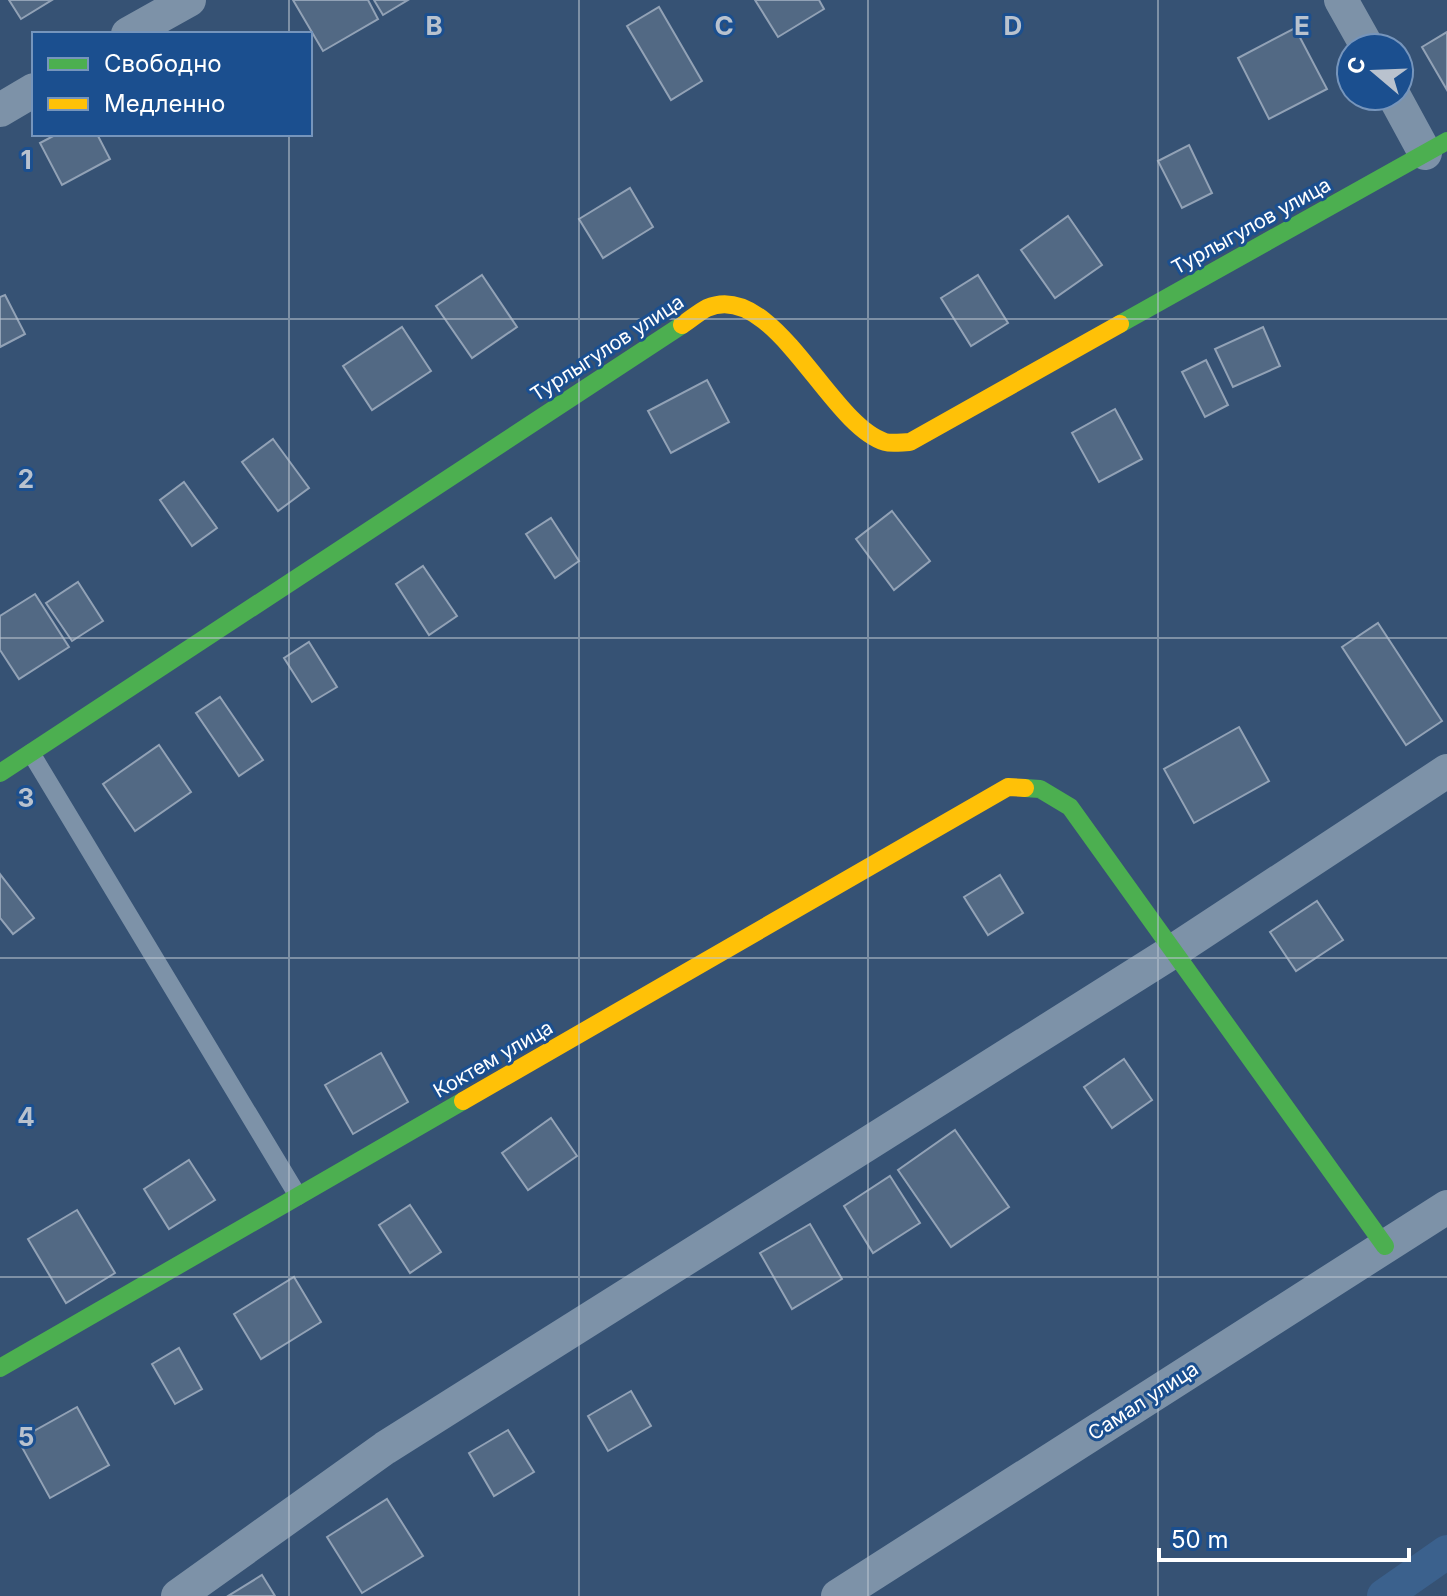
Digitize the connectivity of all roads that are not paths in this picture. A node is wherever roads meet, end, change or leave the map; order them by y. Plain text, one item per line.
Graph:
1 (189, 0) edge
2 (1341, 0) edge
3 (132, 32) edge
4 (1359, 32) edge
5 (32, 91) edge
6 (0, 110) edge
7 (1407, 112) edge
8 (1436, 147) edge
9 (31, 752) junction
10 (1447, 771) edge
11 (0, 773) edge
12 (1175, 950) junction
13 (298, 1196) junction
14 (1447, 1207) edge
15 (1385, 1246) junction
16 (0, 1368) edge
17 (178, 1596) edge
18 (838, 1596) edge

1 - 3 street
2 - 4 street
5 - 6 street
7 - 8 street
8 - 9 street, Турлыгулов улица
9 - 11 street, Турлыгулов улица
9 - 13 lane
10 - 12 street
12 - 13 street, Коктем улица
12 - 15 street
12 - 17 street
13 - 16 street, Коктем улица
14 - 15 street, Самал улица
15 - 18 street, Самал улица

